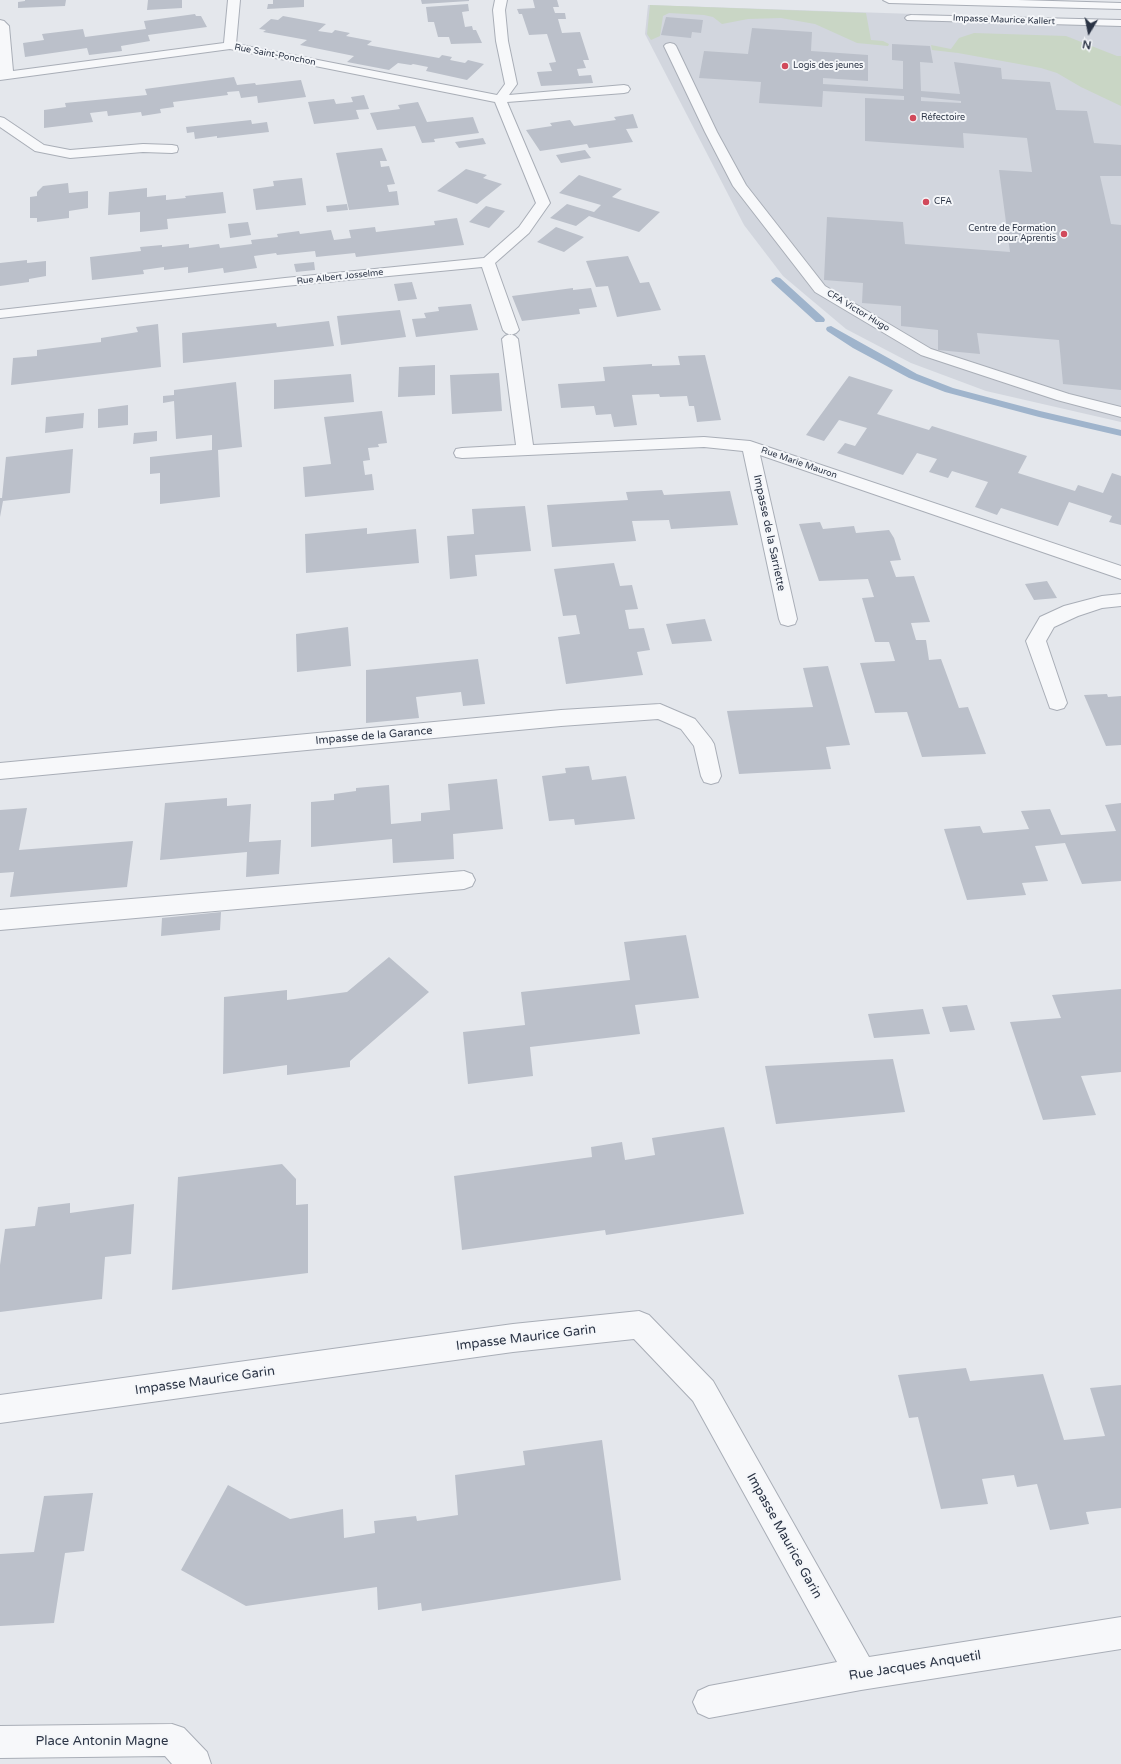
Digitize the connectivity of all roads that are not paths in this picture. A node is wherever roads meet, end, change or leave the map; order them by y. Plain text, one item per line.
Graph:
1 (234, 0) edge
2 (501, 0) edge
3 (889, 0) edge
4 (974, 1) edge
5 (1121, 6) edge
6 (911, 18) dead end
7 (0, 23) edge
8 (1121, 23) edge
9 (230, 46) junction
10 (670, 46) dead end
11 (4, 75) edge
12 (624, 89) dead end
13 (500, 99) junction
14 (0, 121) edge
15 (172, 149) dead end
16 (488, 262) junction
17 (0, 314) edge
18 (1121, 412) edge
19 (750, 446) junction
20 (525, 450) junction
21 (462, 453) dead end
22 (1121, 573) edge
23 (1121, 600) edge
24 (788, 619) dead end
25 (1057, 703) dead end
26 (0, 771) edge
27 (711, 776) dead end
28 (464, 880) dead end
29 (0, 920) edge
30 (0, 1409) edge
31 (1121, 1633) edge
32 (862, 1674) junction
33 (709, 1702) dead end
34 (0, 1742) edge
35 (195, 1764) edge

1 - 9 street
2 - 13 street
3 - 4 street
4 - 5 street
6 - 8 street, Impasse Maurice Kallert
7 - 11 street
9 - 11 street, Rue Saint-Ponchon
9 - 13 street, Rue Saint-Ponchon
10 - 18 street, CFA Victor Hugo
12 - 13 street, Rue Saint-Ponchon
13 - 16 street
14 - 15 street
16 - 17 street, Rue Albert Josselme
16 - 20 street
19 - 20 street, Rue Marie Mauron
19 - 22 street, Rue Marie Mauron
19 - 24 street, Impasse de la Sarriette
20 - 21 street, Rue Marie Mauron
23 - 25 street
26 - 27 street, Impasse de la Garance
28 - 29 street
30 - 32 street, Impasse Maurice Garin
31 - 32 street, Rue Jacques Anquetil
32 - 33 street, Rue Jacques Anquetil
34 - 35 street, Place Antonin Magne

